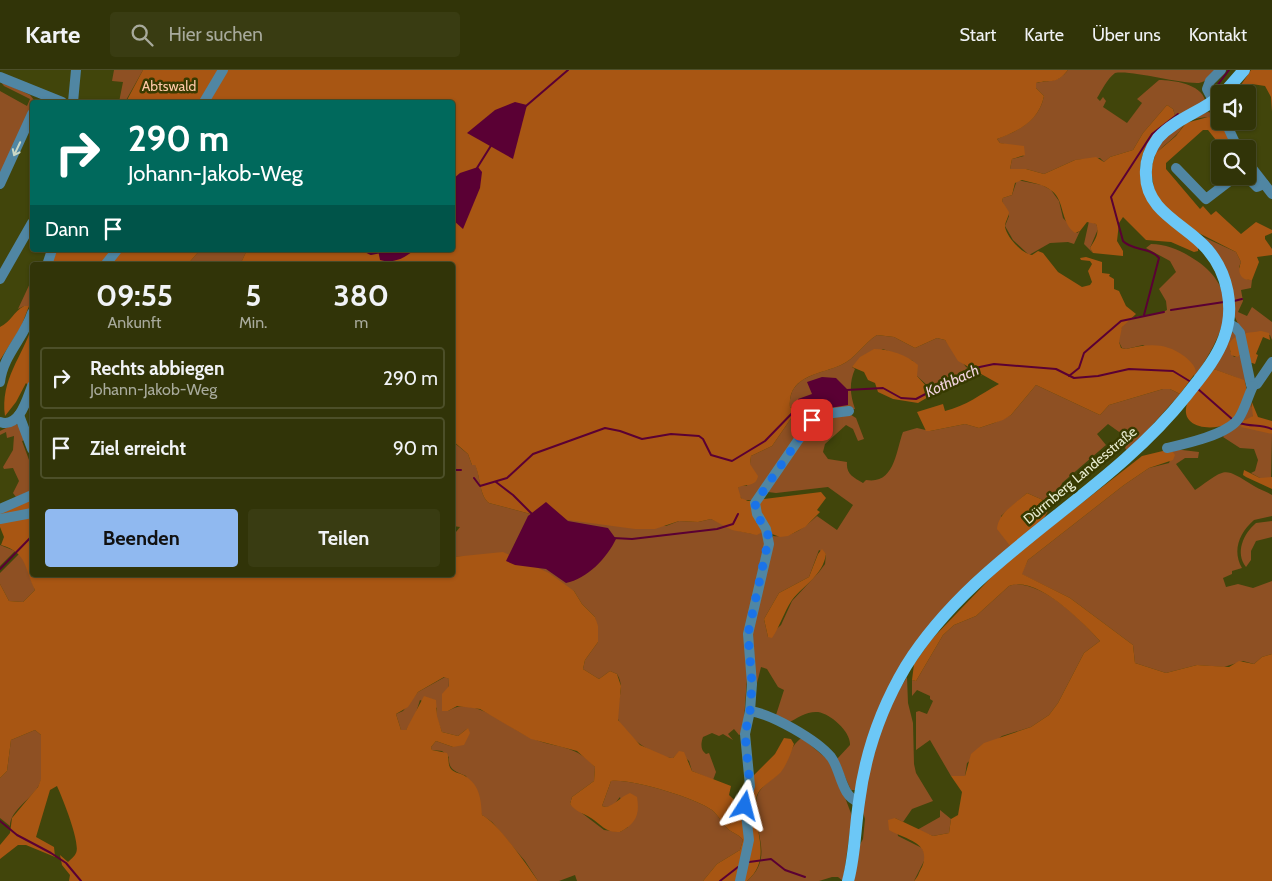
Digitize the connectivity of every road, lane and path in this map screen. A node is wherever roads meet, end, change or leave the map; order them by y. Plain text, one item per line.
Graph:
1 (76, 70) edge
2 (223, 70) edge
3 (1221, 70) edge
4 (1244, 70) edge
5 (0, 77) edge
6 (1232, 85) edge
7 (1211, 95) edge
8 (38, 99) edge
9 (73, 100) edge
10 (205, 100) edge
11 (1211, 105) edge
12 (30, 118) edge
13 (1176, 168) dead end
14 (1256, 174) edge
15 (0, 184) edge
16 (1264, 184) junction
17 (1224, 185) edge
18 (1254, 185) edge
19 (1272, 194) edge
20 (30, 227) edge
21 (115, 252) edge
22 (107, 262) edge
23 (1, 277) edge
24 (30, 318) edge
25 (1228, 323) junction
26 (1272, 362) edge
27 (0, 382) edge
28 (1253, 386) junction
29 (30, 390) edge
30 (849, 411) dead end
31 (19, 415) junction
32 (0, 422) edge
33 (30, 444) edge
34 (1167, 448) dead end
35 (30, 496) edge
36 (0, 509) edge
37 (30, 513) edge
38 (0, 519) edge
39 (750, 711) junction
40 (859, 802) junction
41 (740, 881) edge
42 (848, 881) edge

1 - 9 street
2 - 10 street
3 - 7 street
4 - 6 main road, Dürrnberg Landesstraße
5 - 8 street
11 - 25 main road, Dürrnberg Landesstraße
12 -> 15 street
13 - 17 street
14 - 16 street
16 - 18 street
16 - 19 street
20 - 23 street
21 - 22 street
24 - 27 street
25 - 28 street
25 - 40 main road, Dürrnberg Landesstraße
26 - 28 street
28 - 34 street
29 - 31 street
30 - 39 street
31 - 32 street
31 - 33 street
35 - 36 street
37 - 38 street
39 - 40 street
39 - 41 street
40 - 42 main road, Dürrnberg Landesstraße

